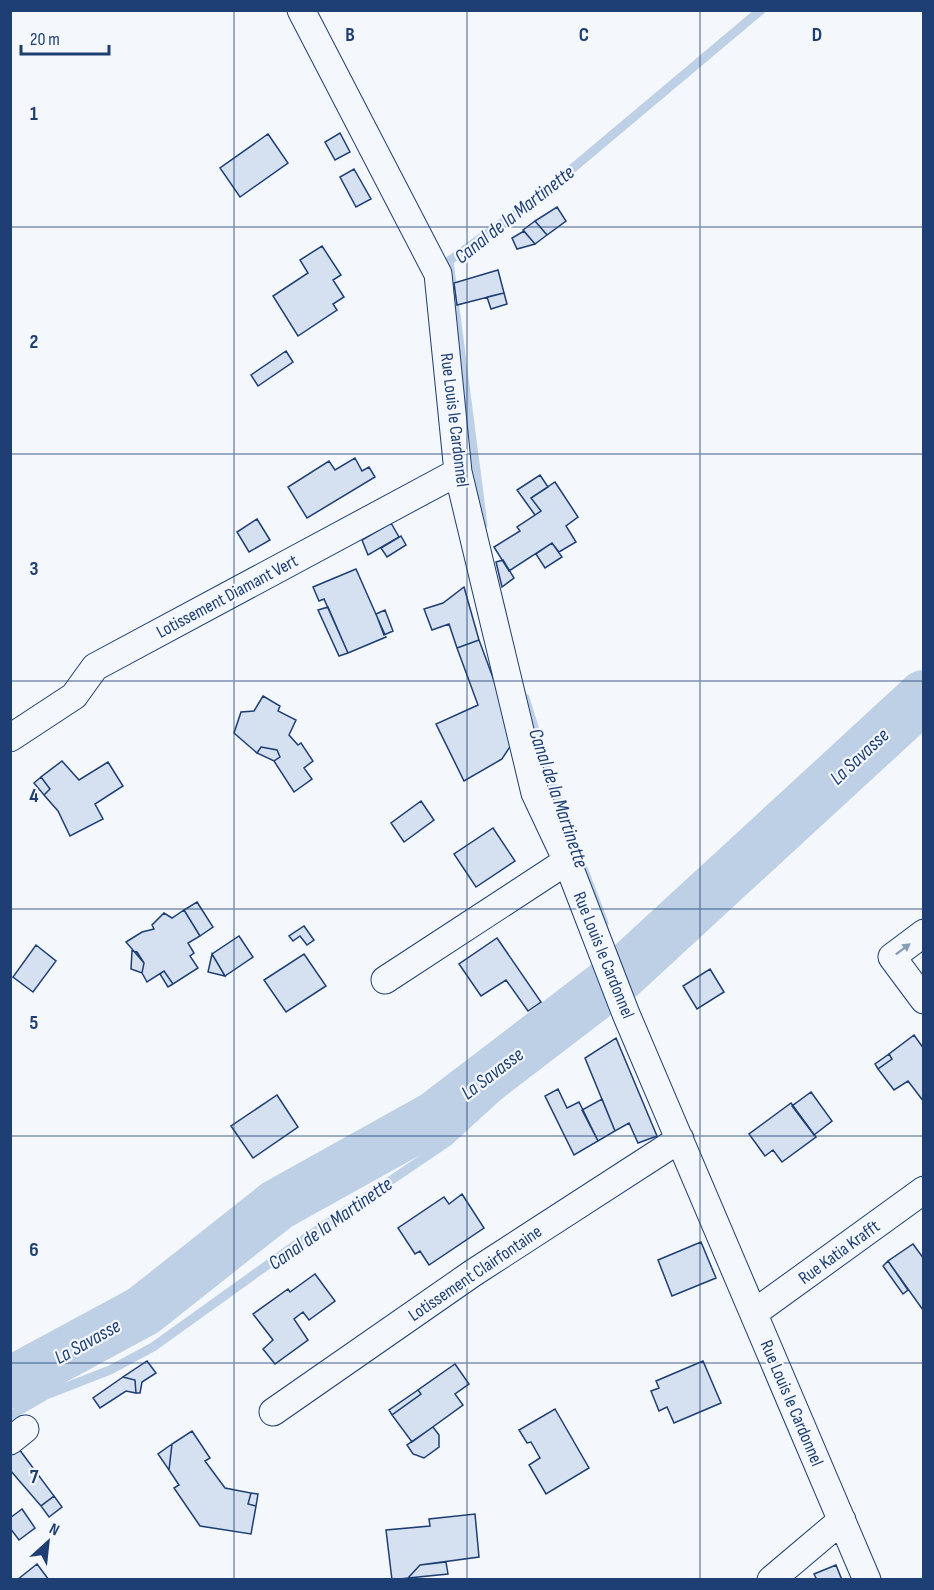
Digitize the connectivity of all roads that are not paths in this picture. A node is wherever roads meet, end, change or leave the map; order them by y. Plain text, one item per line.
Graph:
1 (301, 10) edge
2 (458, 472) junction
3 (10, 738) edge
4 (567, 861) junction
5 (924, 933) edge
6 (385, 980) dead end
7 (924, 1000) edge
8 (680, 1139) junction
9 (924, 1190) edge
10 (754, 1312) junction
11 (273, 1412) dead end
12 (842, 1520) junction
13 (771, 1580) edge
14 (867, 1580) edge

1 - 2 street, Rue Louis le Cardonnel
2 - 3 street, Lotissement Diamant Vert
2 - 4 street, Rue Louis le Cardonnel
4 - 6 street
4 - 8 street, Rue Louis le Cardonnel
7 -> 5 street
8 - 10 street, Rue Louis le Cardonnel
8 - 11 street, Lotissement Clairfontaine
9 - 10 street, Rue Katia Krafft
10 - 12 street, Rue Louis le Cardonnel
12 - 13 street
12 - 14 street, Rue Louis le Cardonnel

